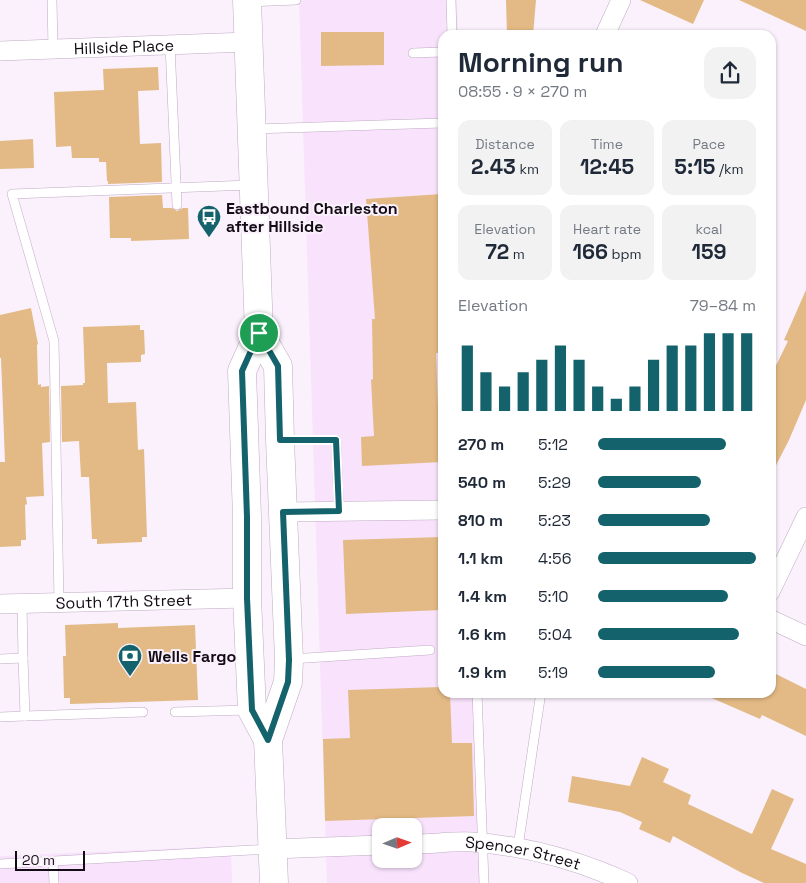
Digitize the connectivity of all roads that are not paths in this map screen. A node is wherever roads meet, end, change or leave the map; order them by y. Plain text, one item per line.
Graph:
1 (52, 0) edge
2 (296, 0) edge
3 (452, 0) edge
4 (621, 0) edge
5 (247, 1) edge
6 (452, 30) edge
7 (607, 30) edge
8 (248, 42) junction
9 (170, 45) junction
10 (52, 49) junction
11 (0, 51) edge
12 (438, 52) edge
13 (413, 53) dead end
14 (438, 123) edge
15 (252, 129) junction
16 (254, 185) junction
17 (176, 187) junction
18 (177, 204) dead end
19 (259, 333) junction
20 (242, 371) junction
21 (280, 440) junction
22 (438, 510) edge
23 (339, 511) junction
24 (283, 512) junction
25 (806, 517) edge
26 (776, 580) edge
27 (247, 598) junction
28 (60, 602) junction
29 (22, 603) junction
30 (0, 604) edge
31 (776, 622) edge
32 (806, 636) edge
33 (430, 650) dead end
34 (23, 658) junction
35 (0, 659) edge
36 (288, 671) junction
37 (477, 698) edge
38 (539, 698) edge
39 (252, 710) junction
40 (143, 712) dead end
41 (175, 712) dead end
42 (25, 716) junction
43 (0, 717) edge
44 (268, 740) junction
45 (481, 843) junction
46 (422, 844) edge
47 (372, 845) edge
48 (518, 848) junction
49 (272, 849) junction
50 (53, 861) junction
51 (0, 864) edge
52 (54, 883) edge
53 (274, 883) edge
54 (484, 883) edge
55 (628, 883) edge

1 - 10 lane
2 - 5 lane
3 - 6 lane
4 - 7 street
5 - 8 main road
8 - 9 street, Hillside Place
8 - 15 main road
9 - 10 street, Hillside Place
9 - 17 lane
10 - 11 street, Hillside Place
12 - 13 lane
14 - 15 lane
15 - 16 main road
16 - 17 lane
16 - 19 main road
17 - 18 lane
17 - 28 lane
19 - 20 main road
19 - 21 main road
20 - 24 main road
20 - 27 main road
21 - 23 lane
21 - 24 main road
22 - 23 street
23 - 24 street
24 - 36 main road
25 - 26 street
27 - 28 street, South 17th Street
27 - 36 main road
27 - 39 main road
28 - 29 street, South 17th Street
29 - 30 street, South 17th Street
29 - 34 lane
31 - 32 street
33 - 36 lane
34 - 35 lane
34 - 42 lane
36 - 44 main road
37 - 45 lane
38 - 48 lane
39 - 41 lane
39 - 44 main road
40 - 42 lane
42 - 43 lane
44 - 49 main road
45 - 46 street, Spencer Street
45 - 48 street, Spencer Street
45 - 54 lane
47 - 49 street
48 - 55 street, Spencer Street
49 - 50 lane
49 - 53 main road
50 - 51 lane
50 - 52 lane

